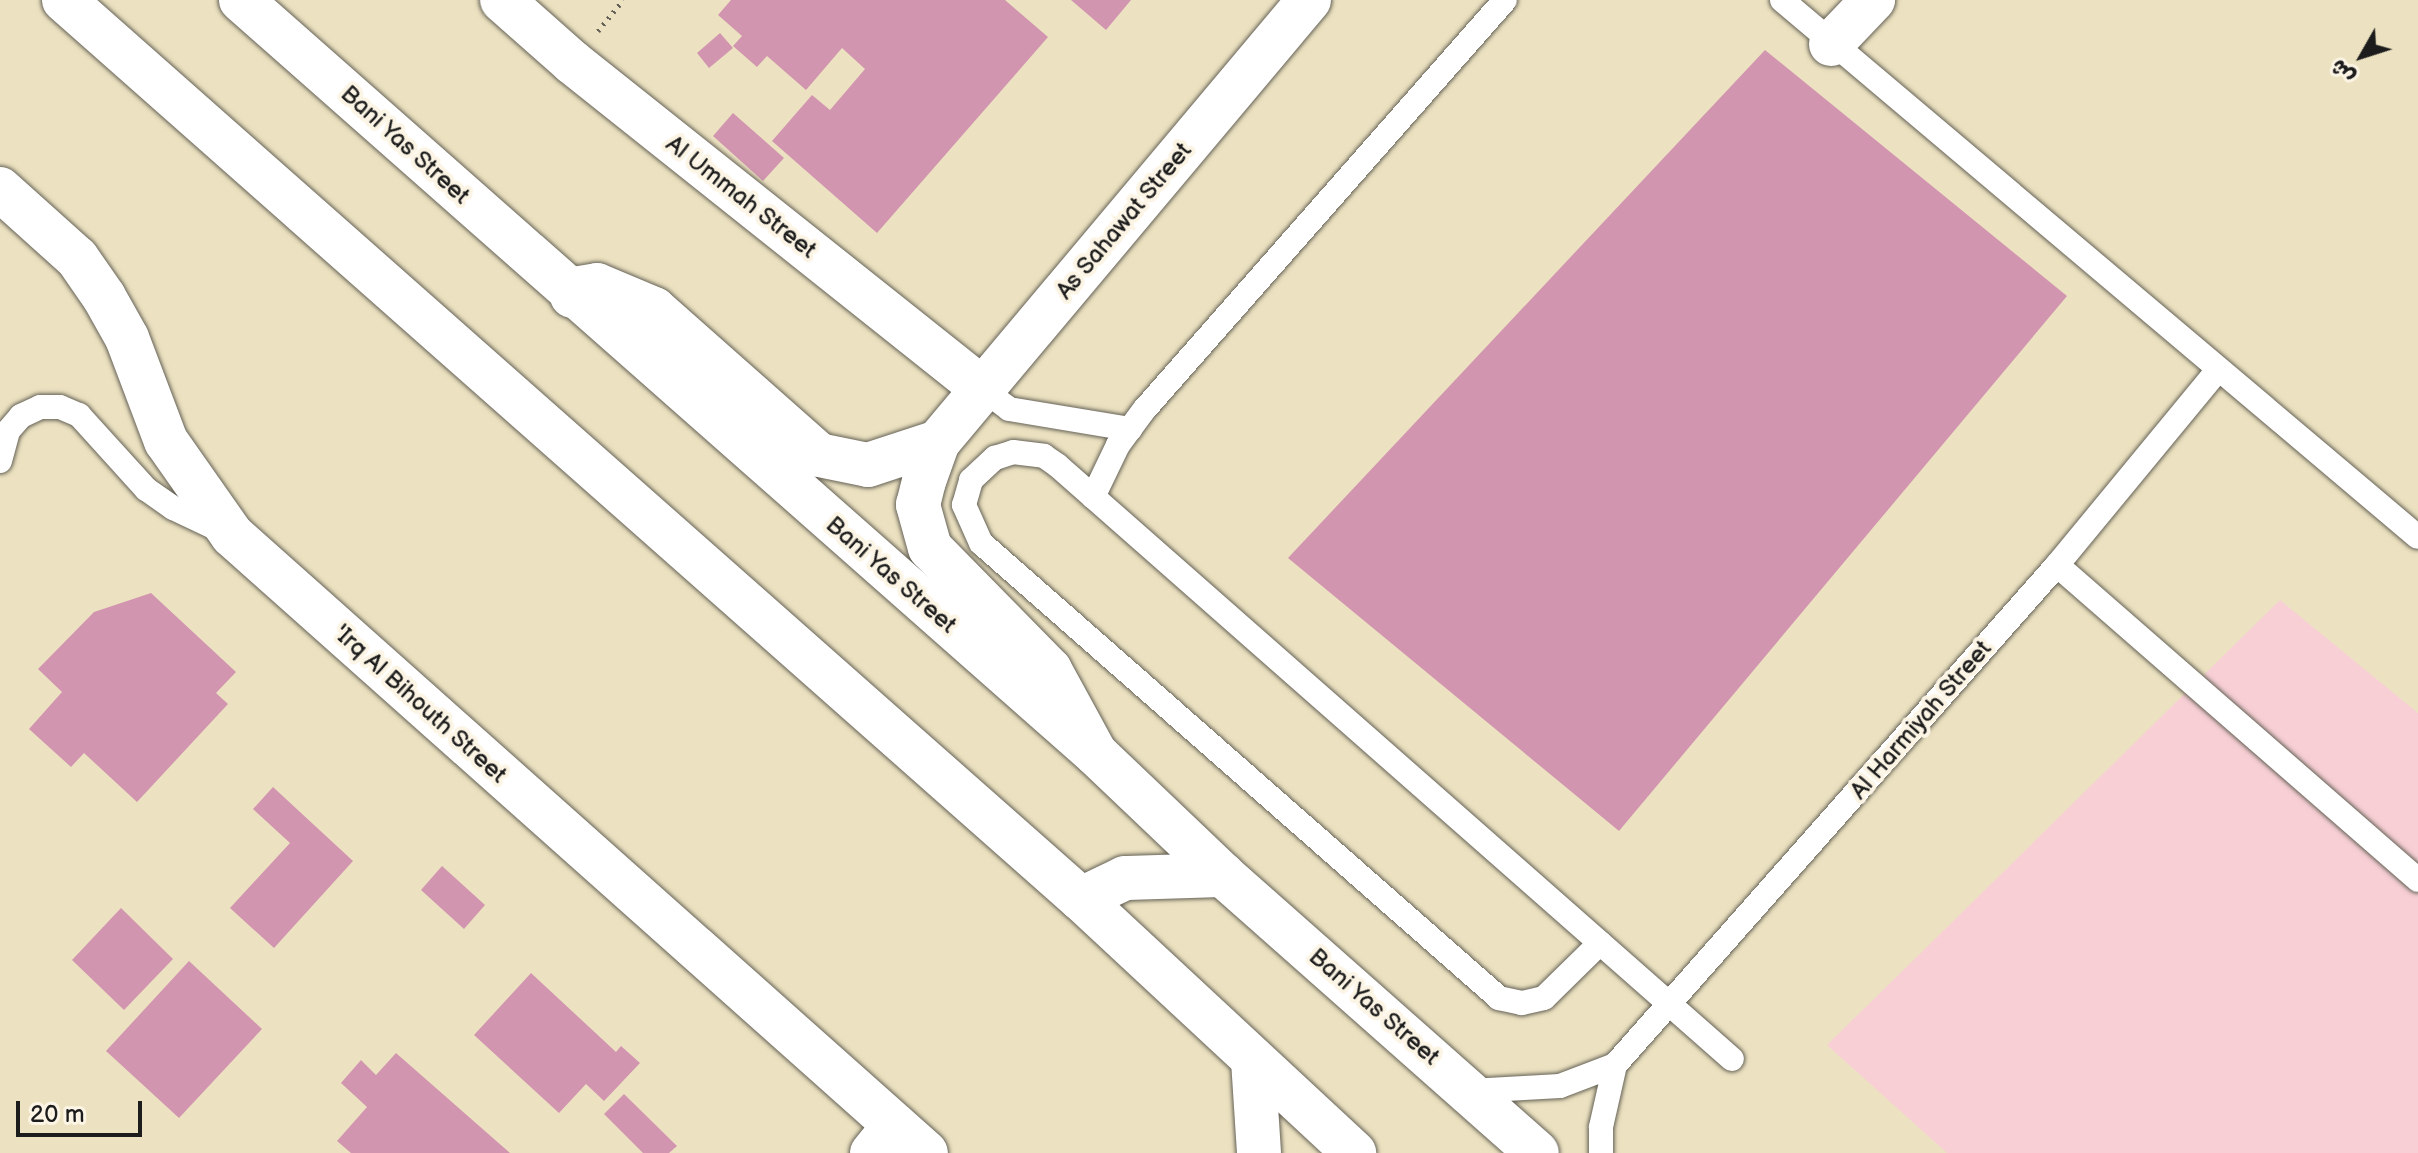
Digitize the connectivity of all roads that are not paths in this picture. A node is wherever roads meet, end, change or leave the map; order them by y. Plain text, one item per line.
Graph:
1 (64, 0) edge
2 (241, 0) edge
3 (502, 0) edge
4 (1309, 0) edge
5 (1505, 0) edge
6 (1782, 0) edge
7 (1873, 0) edge
8 (1831, 44) junction
9 (0, 189) edge
10 (572, 296) junction
11 (2218, 370) junction
12 (984, 390) junction
13 (1130, 429) junction
14 (938, 442) junction
15 (0, 461) edge
16 (1093, 497) junction
17 (232, 535) junction
18 (2418, 537) edge
19 (2057, 565) junction
20 (1096, 754) junction
21 (1223, 875) junction
22 (2418, 880) edge
23 (1081, 899) junction
24 (1600, 943) junction
25 (1670, 1005) junction
26 (1732, 1059) dead end
27 (1253, 1060) junction
28 (1615, 1065) junction
29 (1470, 1091) junction
30 (898, 1144) edge
31 (1259, 1153) edge
32 (1354, 1153) edge
33 (1537, 1153) edge
34 (1601, 1153) edge

1 - 23 main road
2 - 10 main road, Bani Yas Street
3 - 12 main road, Al Ummah Street
4 - 12 main road, As Sahawat Street
5 - 13 lane
6 - 8 lane
7 - 8 main road
8 - 11 lane
9 - 17 main road, 'Irq Al Bihouth Street
10 - 14 main road
10 - 20 main road, Bani Yas Street
11 - 18 lane
11 - 19 lane, Al Harmiyah Street
12 - 13 lane
12 - 14 main road, As Sahawat Street
13 - 16 lane
14 - 20 main road, As Sahawat Street
15 - 17 lane
16 - 24 lane
16 - 24 lane
17 - 30 main road, 'Irq Al Bihouth Street
19 - 22 lane
19 - 25 lane, Al Harmiyah Street
20 - 21 main road, Bani Yas Street
21 - 23 main road
21 - 29 main road, Bani Yas Street
23 - 27 main road
24 - 25 lane
25 - 26 lane
25 - 28 lane, Al Harmiyah Street
27 - 31 main road
27 - 32 main road
28 - 29 lane, Al Harmiyah Street
28 - 34 lane, Al Harmiyah Street
29 - 33 main road, Bani Yas Street

